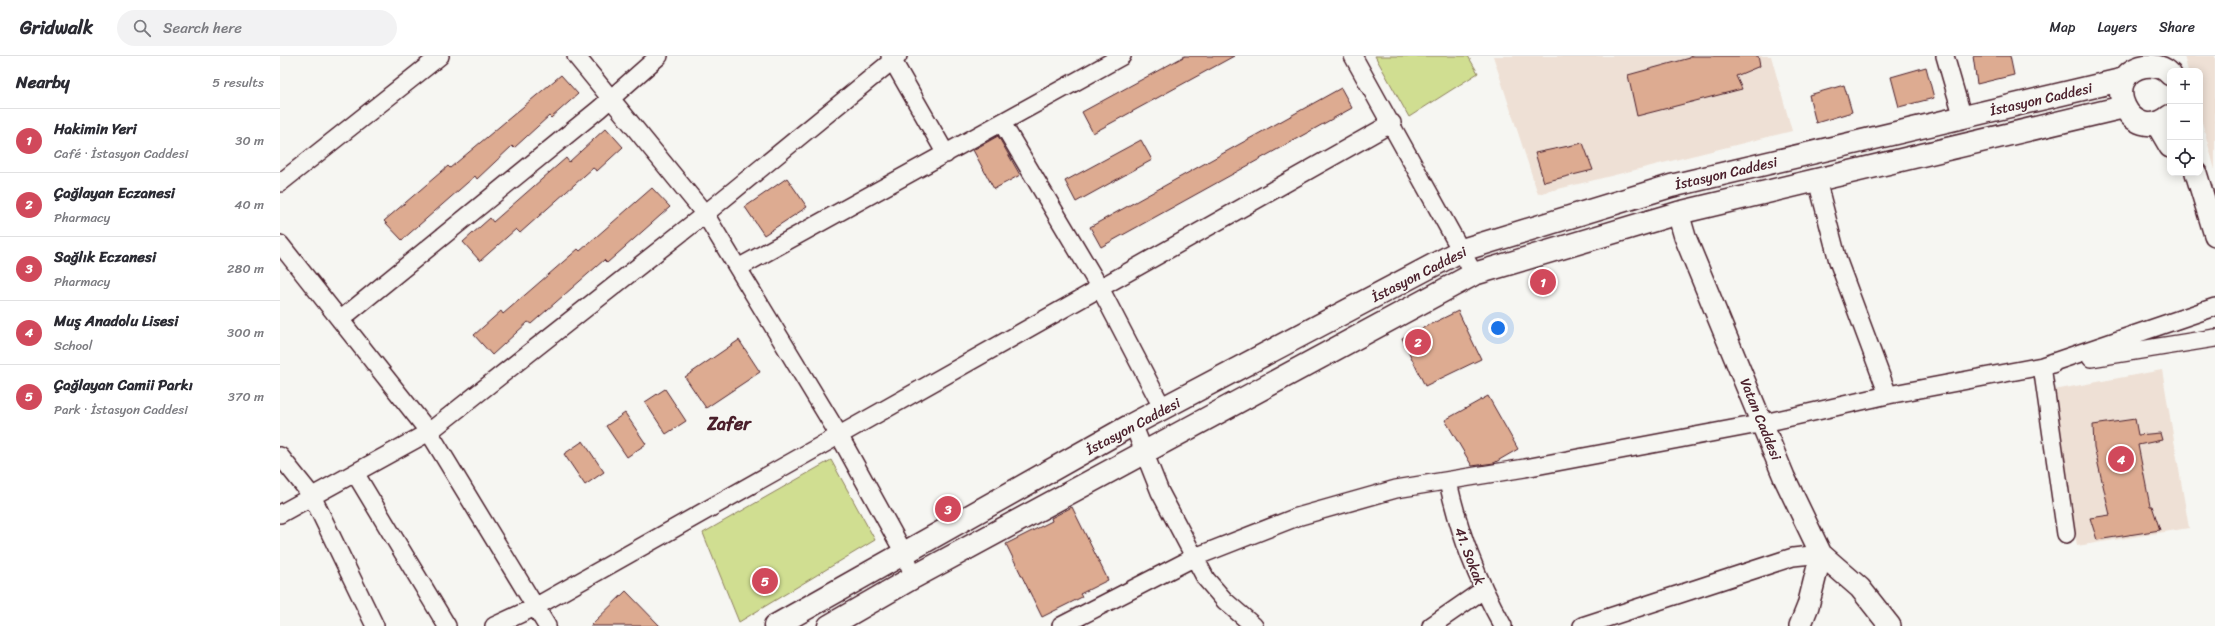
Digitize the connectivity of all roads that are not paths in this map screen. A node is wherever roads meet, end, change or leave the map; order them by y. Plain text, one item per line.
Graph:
1 (440, 56) edge
2 (576, 56) edge
3 (659, 56) edge
4 (1122, 56) edge
5 (1353, 56) edge
6 (1946, 56) edge
7 (894, 57) edge
8 (2167, 67) edge
9 (2131, 69) edge
10 (610, 99) junction
11 (2124, 107) junction
12 (1963, 118) junction
13 (2163, 120) edge
14 (1002, 123) junction
15 (1392, 123) junction
16 (2168, 140) edge
17 (946, 154) junction
18 (2187, 176) edge
19 (2197, 176) edge
20 (1817, 180) junction
21 (280, 183) edge
22 (2204, 204) junction
23 (1678, 213) junction
24 (705, 214) junction
25 (2215, 235) edge
26 (280, 244) edge
27 (1462, 250) junction
28 (738, 268) junction
29 (1474, 274) junction
30 (1100, 288) junction
31 (2215, 308) edge
32 (340, 320) junction
33 (2215, 338) edge
34 (2042, 366) junction
35 (1888, 395) junction
36 (1163, 409) junction
37 (1764, 423) junction
38 (1133, 424) junction
39 (429, 432) junction
40 (839, 435) junction
41 (1145, 452) junction
42 (280, 456) edge
43 (355, 473) junction
44 (1448, 482) junction
45 (312, 496) junction
46 (280, 514) edge
47 (2066, 534) dead end
48 (904, 553) junction
49 (1821, 554) junction
50 (1195, 557) junction
51 (914, 577) junction
52 (1483, 590) junction
53 (535, 607) junction
54 (1617, 621) edge
55 (375, 626) edge
56 (447, 626) edge
57 (494, 626) edge
58 (547, 626) edge
59 (775, 626) edge
60 (829, 626) edge
61 (1061, 626) edge
62 (1254, 626) edge
63 (1431, 626) edge
64 (1503, 626) edge
65 (1582, 626) edge
66 (1800, 626) edge
67 (1890, 626) edge

1 - 21 street
2 - 10 street
3 - 10 street
4 - 14 street
5 - 15 street
6 - 12 street
7 - 17 street
7 - 24 street
8 - 9 main road, İstasyon Caddesi
9 - 11 main road
9 - 12 main road, İstasyon Caddesi
10 - 24 street
10 - 32 street
11 - 13 main road
11 - 20 main road, İstasyon Caddesi
12 - 27 main road, İstasyon Caddesi
13 - 16 street
14 - 17 street
14 - 30 street
15 - 27 street
15 - 30 street
17 - 28 street
18 - 22 street
19 - 22 street
20 - 23 main road, İstasyon Caddesi
20 - 35 street
22 - 25 street
23 - 29 main road, İstasyon Caddesi
23 - 37 street, Vatan Caddesi
24 - 28 street
24 - 39 street
26 - 32 street
27 - 29 street
27 - 36 main road, İstasyon Caddesi
28 - 40 street
29 - 41 main road, İstasyon Caddesi
30 - 36 street
30 - 40 street
31 - 34 street
32 - 39 street
33 - 34 street
34 - 35 street
34 - 47 street
35 - 37 street
36 - 38 main road, İstasyon Caddesi
37 - 44 street
37 - 49 street, Vatan Caddesi
38 - 41 street
38 - 48 main road, İstasyon Caddesi
39 - 43 street
39 - 53 street
40 - 48 street
40 - 53 street
41 - 50 street
41 - 51 main road, İstasyon Caddesi
42 - 45 street
43 - 45 street
43 - 56 street
44 - 50 street
44 - 52 street, 41. Sokak
45 - 46 street
45 - 55 street
48 - 51 street
48 - 59 main road, İstasyon Caddesi
49 - 54 street
49 - 66 street
49 - 67 street
50 - 61 street
50 - 62 street
51 - 60 main road, İstasyon Caddesi
52 - 63 street
52 - 64 street, 41. Sokak
53 - 57 street
53 - 58 street
54 - 65 street

